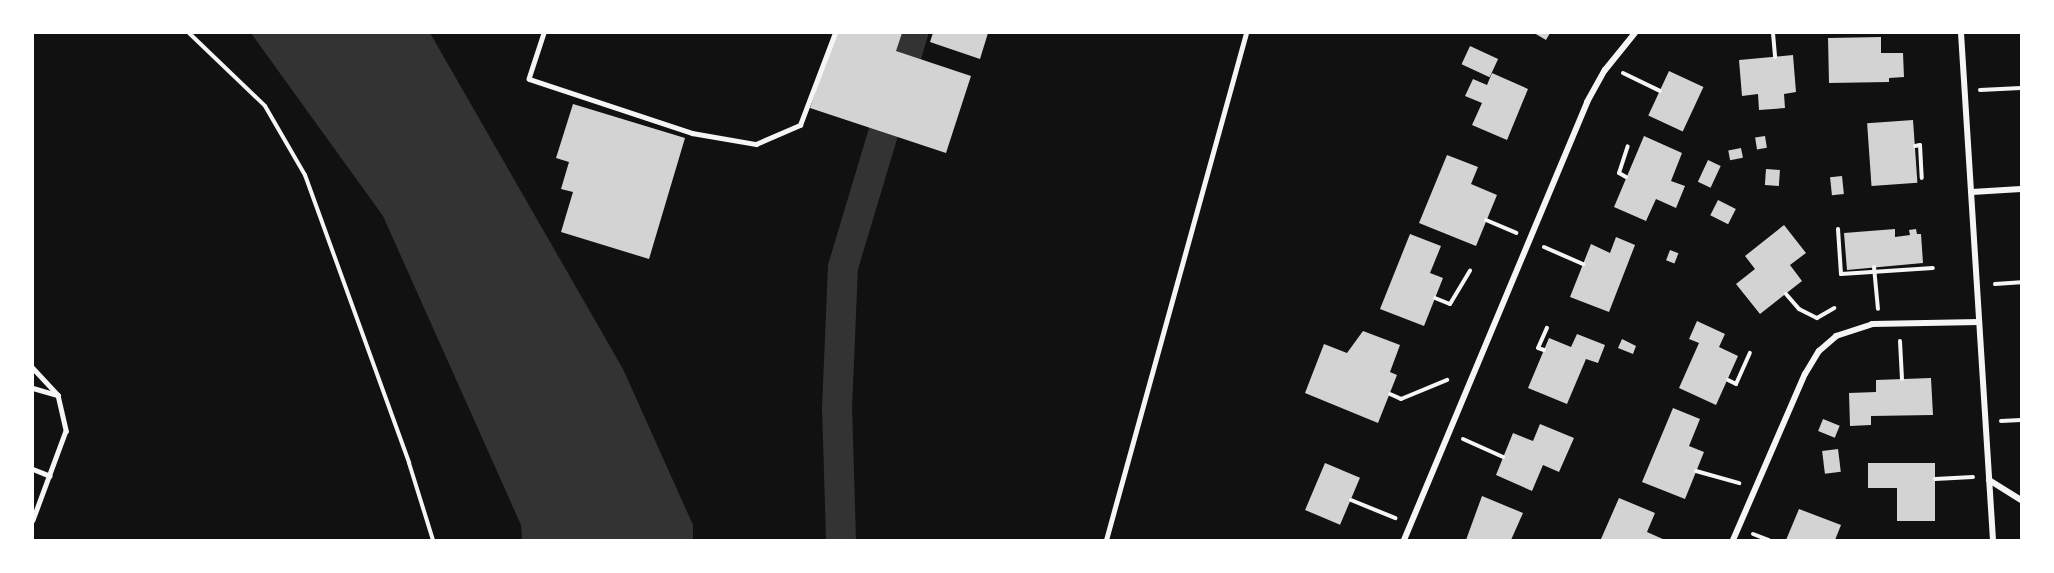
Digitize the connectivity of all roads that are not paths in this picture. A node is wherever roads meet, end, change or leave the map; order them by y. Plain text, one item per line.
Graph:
1 (544, 33) edge
2 (836, 33) edge
3 (1246, 33) edge
4 (1635, 33) edge
5 (1960, 33) edge
6 (2021, 189) edge
7 (1972, 192) junction
8 (1979, 322) junction
9 (33, 368) edge
10 (33, 388) edge
11 (58, 395) junction
12 (33, 469) edge
13 (50, 476) junction
14 (1989, 478) junction
15 (2021, 500) edge
16 (33, 520) edge
17 (1106, 540) edge
18 (1404, 540) edge
19 (1733, 540) edge
20 (1993, 540) edge

1 - 2 lane
3 - 17 lane
4 - 18 street
5 - 7 street
6 - 7 street
7 - 8 street
8 - 14 street
8 - 19 street
9 - 11 lane
10 - 11 lane
11 - 13 lane
12 - 13 lane
13 - 16 lane
14 - 15 street
14 - 20 street

